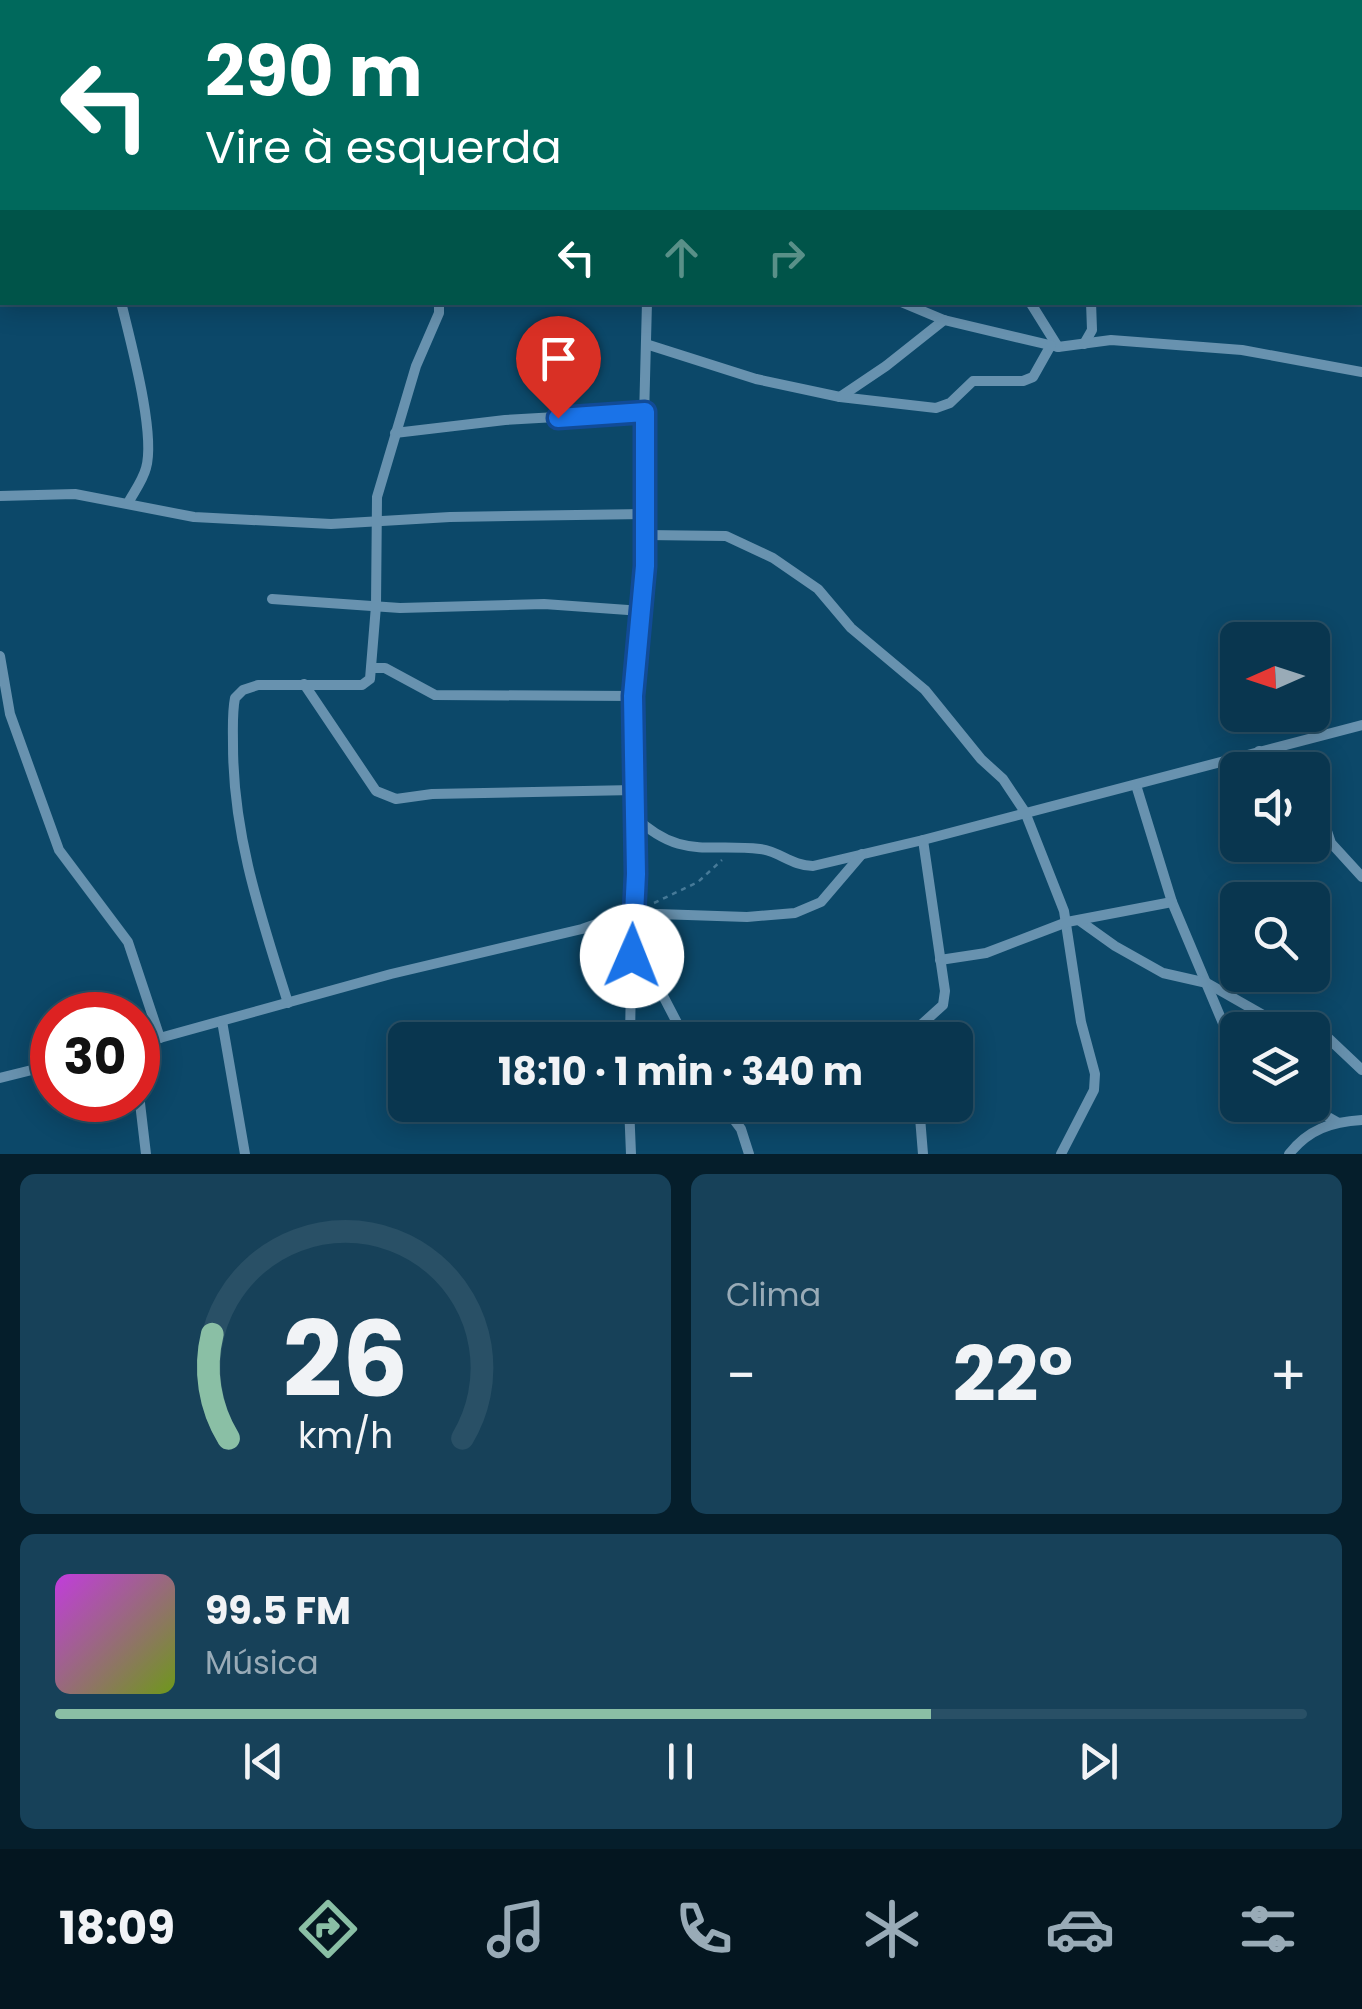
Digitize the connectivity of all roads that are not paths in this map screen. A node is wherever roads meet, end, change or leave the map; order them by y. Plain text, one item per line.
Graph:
1 (123, 305) edge
2 (439, 305) edge
3 (647, 305) edge
4 (908, 305) edge
5 (1032, 305) edge
6 (1091, 305) edge
7 (944, 320) junction
8 (1084, 344) junction
9 (648, 345) junction
10 (1054, 346) junction
11 (1362, 372) edge
12 (840, 397) junction
13 (645, 412) junction
14 (395, 433) junction
15 (0, 496) edge
16 (128, 503) junction
17 (645, 514) junction
18 (377, 522) junction
19 (646, 535) junction
20 (272, 599) dead end
21 (376, 606) junction
22 (642, 611) junction
23 (0, 656) edge
24 (1, 668) edge
25 (371, 668) junction
26 (304, 684) junction
27 (633, 696) junction
28 (1362, 725) edge
29 (1258, 752) edge
30 (1220, 762) edge
31 (1136, 785) junction
32 (634, 790) junction
33 (1025, 812) junction
34 (634, 816) junction
35 (1330, 837) edge
36 (923, 840) junction
37 (862, 854) junction
38 (1362, 877) edge
39 (1172, 902) junction
40 (635, 915) junction
41 (1080, 921) junction
42 (1066, 922) junction
43 (940, 960) junction
44 (1207, 983) junction
45 (145, 992) edge
46 (288, 1003) junction
47 (1258, 1012) edge
48 (1220, 1018) edge
49 (222, 1021) junction
50 (631, 1022) edge
51 (677, 1022) edge
52 (924, 1022) edge
53 (160, 1038) edge
54 (1330, 1040) edge
55 (30, 1070) edge
56 (1362, 1070) edge
57 (0, 1078) edge
58 (1330, 1118) edge
59 (1362, 1120) edge
60 (142, 1122) edge
61 (630, 1122) edge
62 (736, 1122) edge
63 (920, 1122) edge
64 (1337, 1122) junction
65 (146, 1154) edge
66 (246, 1154) edge
67 (632, 1154) edge
68 (749, 1154) edge
69 (922, 1154) edge
70 (1060, 1154) edge
71 (1289, 1154) edge

1 - 16 street
2 - 14 street
3 - 9 street
4 - 7 street
5 - 10 street
6 - 8 street
7 - 10 street
7 - 12 street
8 - 10 street
8 - 11 street
9 - 12 street
9 - 13 street
10 - 12 street
13 - 14 street
13 - 17 street
14 - 18 street
15 - 16 street
16 - 18 street
17 - 18 street
17 - 19 street
18 - 21 street
19 - 22 street
19 - 33 street
20 - 21 street
21 - 22 street
21 - 25 street
22 - 27 street
23 - 24 street
24 - 45 street
25 - 26 street
25 - 27 street
26 - 32 street
26 - 46 street
27 - 32 street
28 - 29 street
30 - 31 street
31 - 33 street
31 - 39 street
32 - 34 street
33 - 36 street
33 - 42 street
34 - 37 street
34 - 40 street
35 - 38 street
36 - 37 street
36 - 43 street
37 - 40 street
39 - 41 street
39 - 44 street
40 - 46 street
40 - 50 street
40 - 51 street
41 - 42 street
41 - 44 street
42 - 43 street
42 - 70 street
43 - 52 street
44 - 47 street
44 - 48 street
46 - 49 street
49 - 53 street
49 - 66 street
54 - 56 street
55 - 57 street
58 - 64 street
59 - 64 street
60 - 65 street
61 - 67 street
62 - 68 street
63 - 69 street
64 - 71 street

